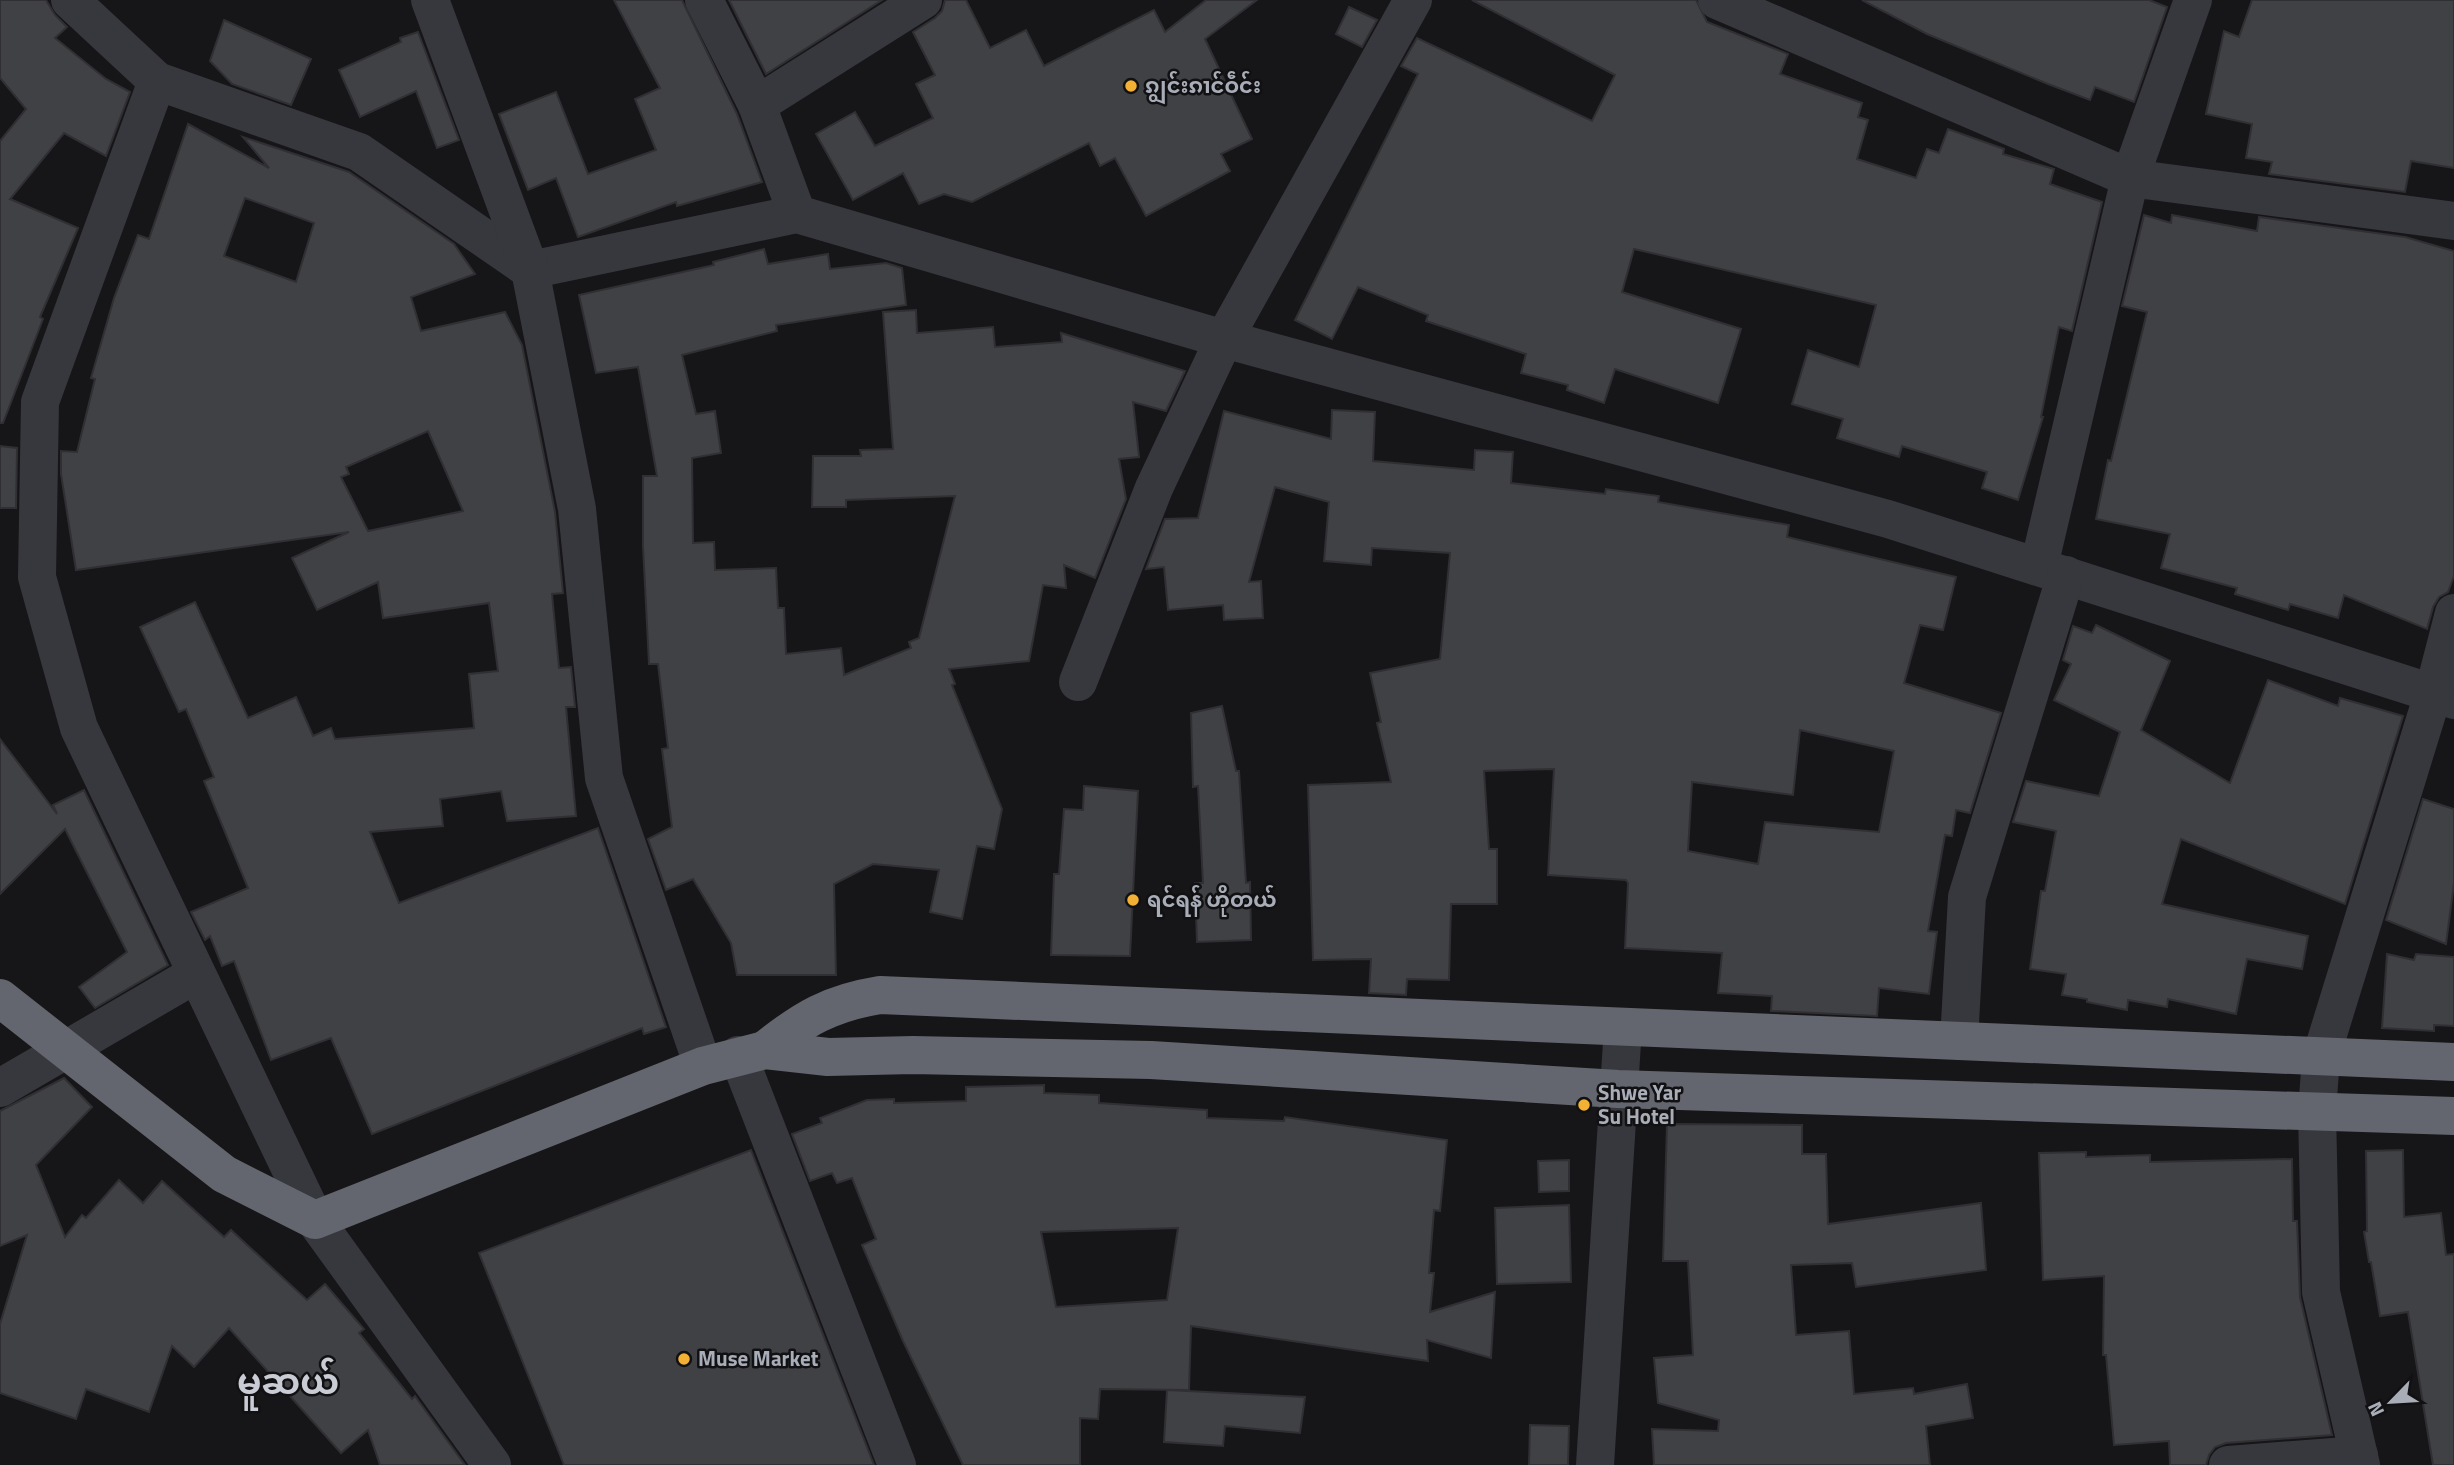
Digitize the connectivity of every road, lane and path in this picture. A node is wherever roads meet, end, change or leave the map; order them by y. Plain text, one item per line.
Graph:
1 (70, 0) edge
2 (430, 0) edge
3 (704, 0) edge
4 (923, 0) edge
5 (1413, 0) edge
6 (1717, 0) edge
7 (2193, 0) edge
8 (1779, 13) edge
9 (157, 81) junction
10 (757, 105) junction
11 (2130, 177) junction
12 (797, 214) junction
13 (2454, 221) edge
14 (530, 270) junction
15 (1224, 340) junction
16 (2052, 571) junction
17 (2454, 613) edge
18 (1078, 682) dead end
19 (2444, 697) edge
20 (196, 974) junction
21 (0, 998) edge
22 (1623, 1027) junction
23 (1959, 1041) junction
24 (64, 1050) junction
25 (735, 1057) junction
26 (2322, 1057) junction
27 (2454, 1062) edge
28 (0, 1088) edge
29 (1618, 1089) junction
30 (2317, 1112) junction
31 (2454, 1116) edge
32 (316, 1220) junction
33 (2360, 1460) edge
34 (492, 1465) edge
35 (897, 1465) edge
36 (1595, 1465) edge
37 (2228, 1465) edge

1 - 9 street
2 - 14 street
3 - 10 street
4 - 10 street
5 - 15 street
6 - 8 street
7 - 11 street
8 - 11 street
9 - 14 street
9 - 20 street
10 - 12 street
11 - 13 street
11 - 16 street
12 - 14 street
12 - 15 street
14 - 25 street
15 - 16 street
15 - 18 street
16 - 19 street
16 - 23 street
17 - 19 street
19 - 26 street
20 - 24 street
20 - 32 street
21 - 24 highway
22 - 23 highway
22 - 25 highway
22 - 29 street
23 - 26 highway
24 - 28 street
24 - 32 highway
25 - 29 highway
25 - 32 highway
25 - 35 street
26 - 27 highway
26 - 30 street
29 - 30 highway
29 - 36 street
30 - 31 highway
30 - 33 street
32 - 34 street
33 - 37 street

